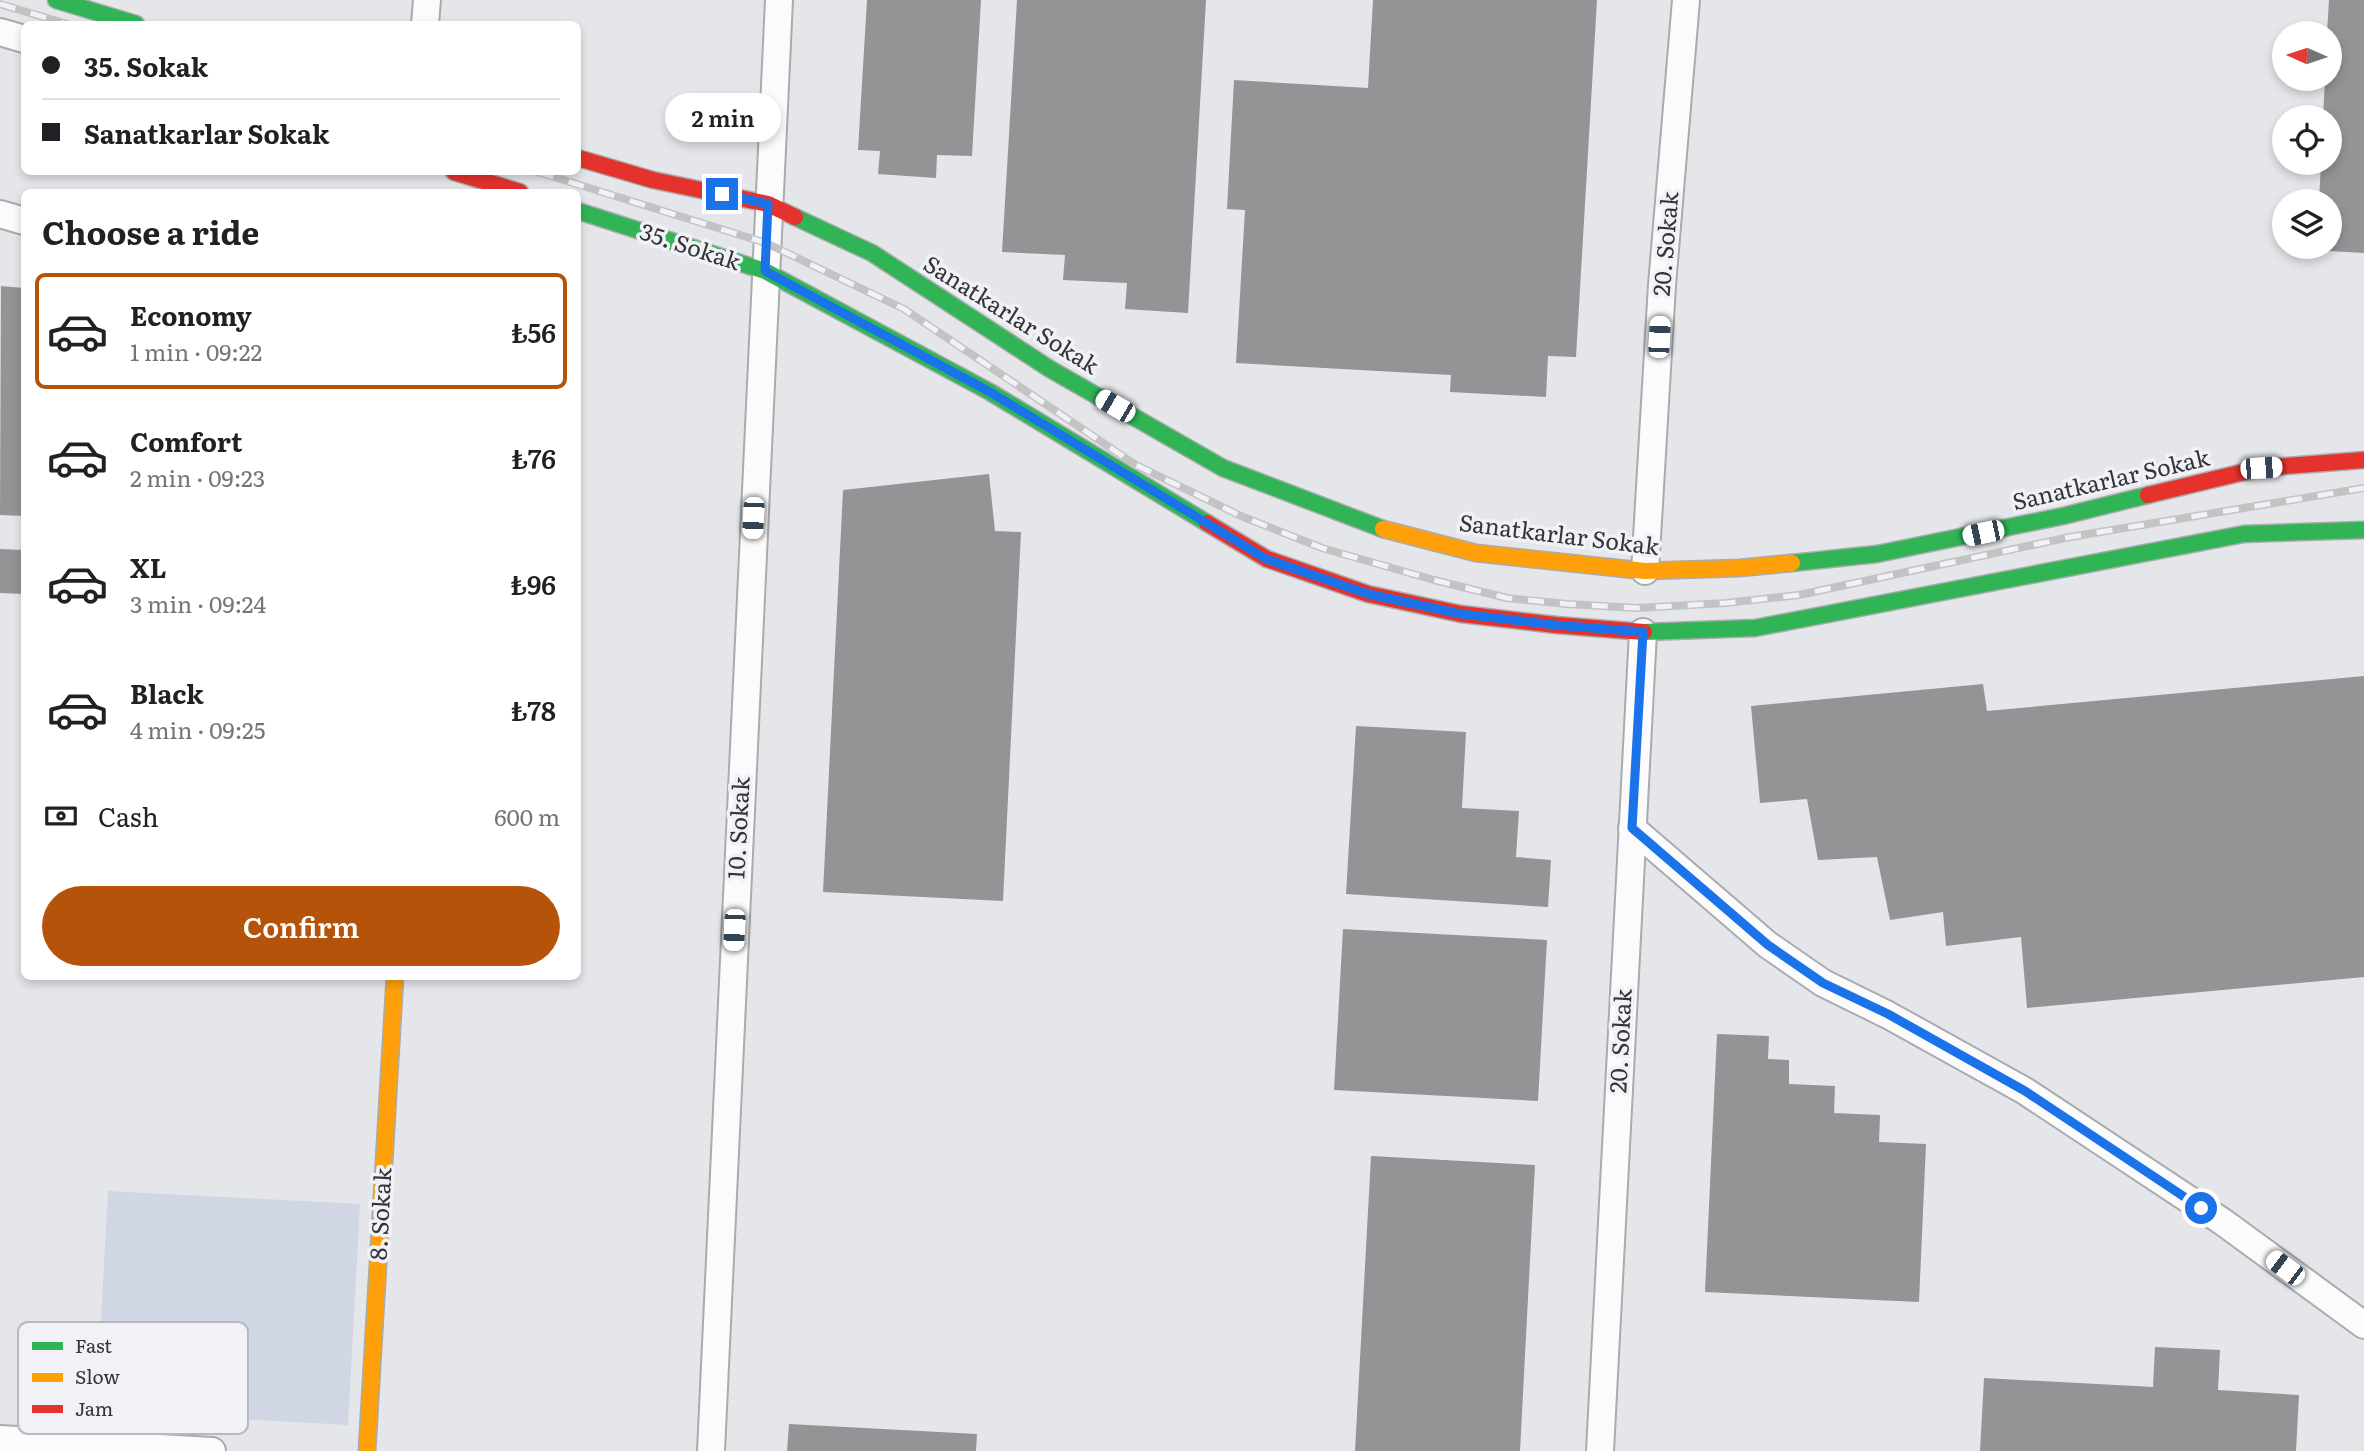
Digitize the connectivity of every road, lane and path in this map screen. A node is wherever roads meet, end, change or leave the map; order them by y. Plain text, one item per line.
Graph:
1 (57, 0) edge
2 (427, 0) edge
3 (779, 0) edge
4 (1686, 0) edge
5 (126, 21) edge
6 (425, 21) edge
7 (0, 32) edge
8 (21, 39) edge
9 (581, 159) edge
10 (446, 175) edge
11 (507, 189) edge
12 (768, 204) junction
13 (581, 212) edge
14 (0, 214) edge
15 (21, 220) edge
16 (765, 271) junction
17 (2364, 460) edge
18 (2364, 530) edge
19 (1645, 571) junction
20 (1643, 632) junction
21 (1632, 828) junction
22 (395, 980) edge
23 (2364, 1325) edge
24 (0, 1439) edge
25 (212, 1451) edge
26 (368, 1451) edge
27 (711, 1451) edge
28 (1600, 1451) edge

1 - 5 street
2 - 6 street
3 - 12 street, 10. Sokak
4 - 19 street, 20. Sokak
7 - 8 street
9 - 12 street, Sanatkarlar Sokak
10 - 11 street
12 - 16 street, 10. Sokak
12 - 19 street, Sanatkarlar Sokak
13 - 16 street, 35. Sokak
14 - 15 street
16 - 20 street, 35. Sokak
16 - 27 street, 10. Sokak
17 - 19 street, Sanatkarlar Sokak
18 - 20 street, 35. Sokak
20 - 21 street, 20. Sokak
21 - 23 street
21 - 28 street, 20. Sokak
22 - 26 street, 8. Sokak
24 - 25 street

